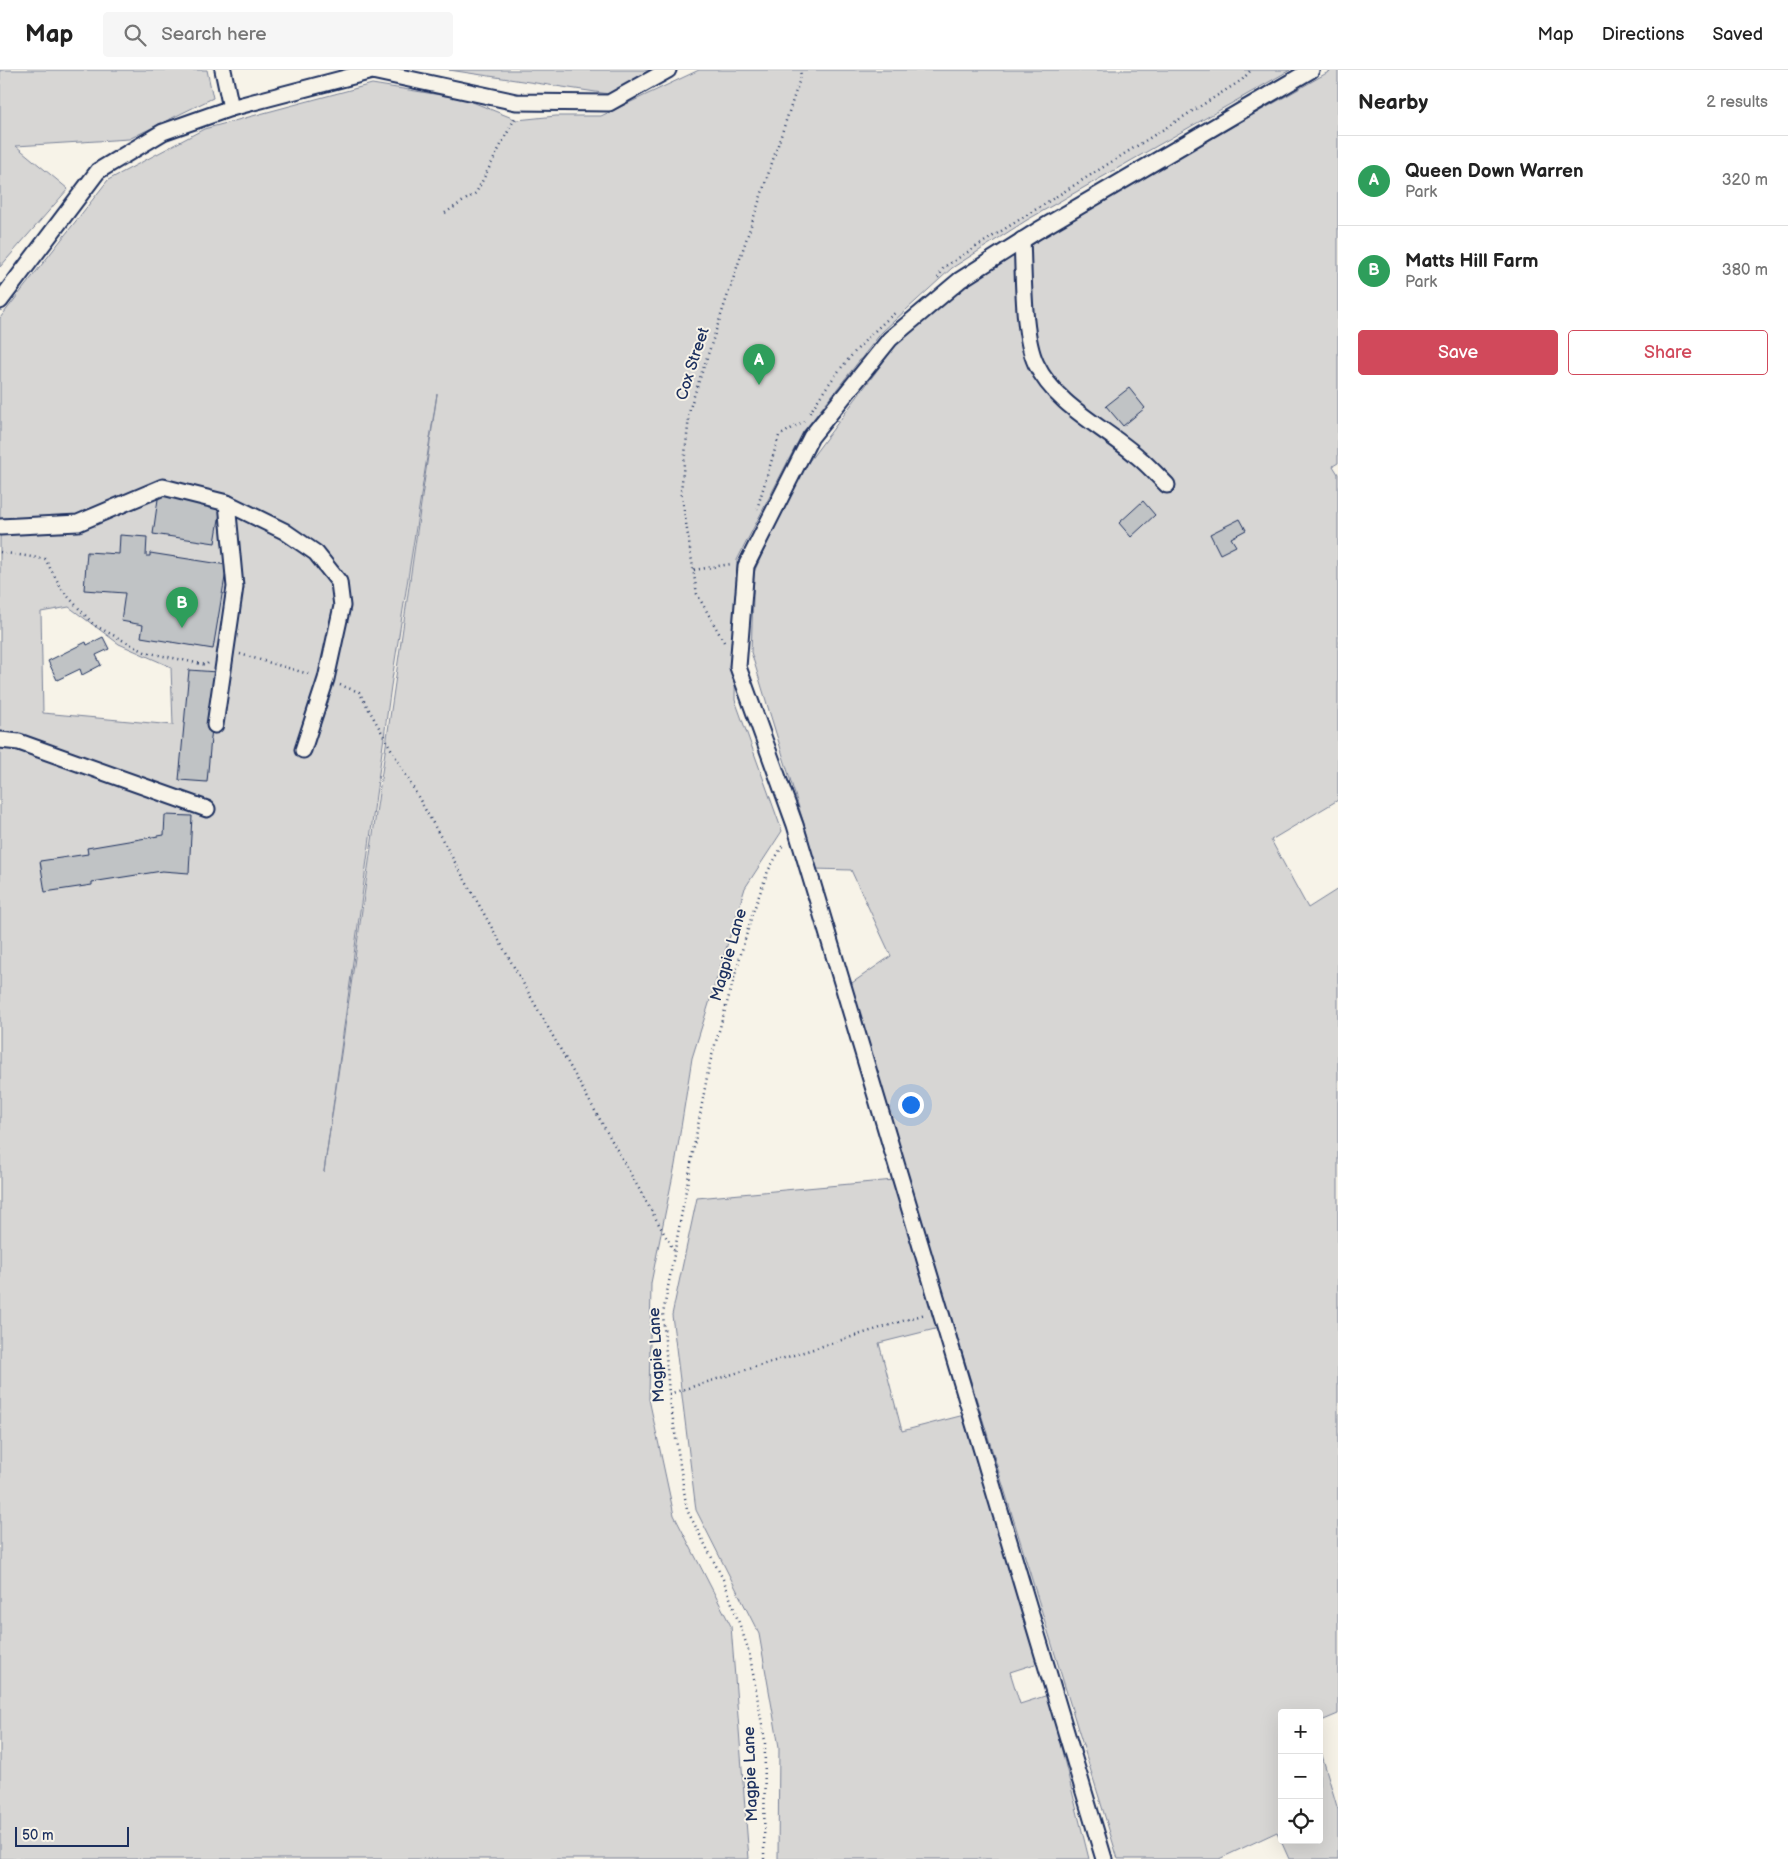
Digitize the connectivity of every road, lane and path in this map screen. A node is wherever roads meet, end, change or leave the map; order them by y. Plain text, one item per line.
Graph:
1 (223, 70) edge
2 (668, 70) edge
3 (800, 70) edge
4 (1311, 70) edge
5 (516, 102) junction
6 (231, 108) junction
7 (445, 212) dead end
8 (1022, 240) junction
9 (0, 301) edge
10 (1167, 485) dead end
11 (227, 502) junction
12 (0, 526) edge
13 (0, 552) edge
14 (724, 643) dead end
15 (225, 649) junction
16 (326, 679) junction
17 (215, 724) dead end
18 (0, 740) edge
19 (303, 750) dead end
20 (207, 808) dead end
21 (795, 824) junction
22 (674, 1252) junction
23 (940, 1309) junction
24 (669, 1394) junction
25 (764, 1859) edge
26 (1104, 1859) edge

1 - 6 street
2 - 5 street
3 - 14 path, Cox Street
4 - 8 street
5 - 6 street
5 - 7 path
6 - 9 street
8 - 10 street
8 - 21 street
11 - 12 street
11 - 15 street
11 - 16 street
13 - 15 path
15 - 16 path
15 - 17 street
16 - 19 street
16 - 22 path
18 - 20 street
21 - 22 path, Magpie Lane
21 - 23 street
22 - 24 path, Magpie Lane
23 - 24 path
23 - 26 street
24 - 25 path, Magpie Lane

